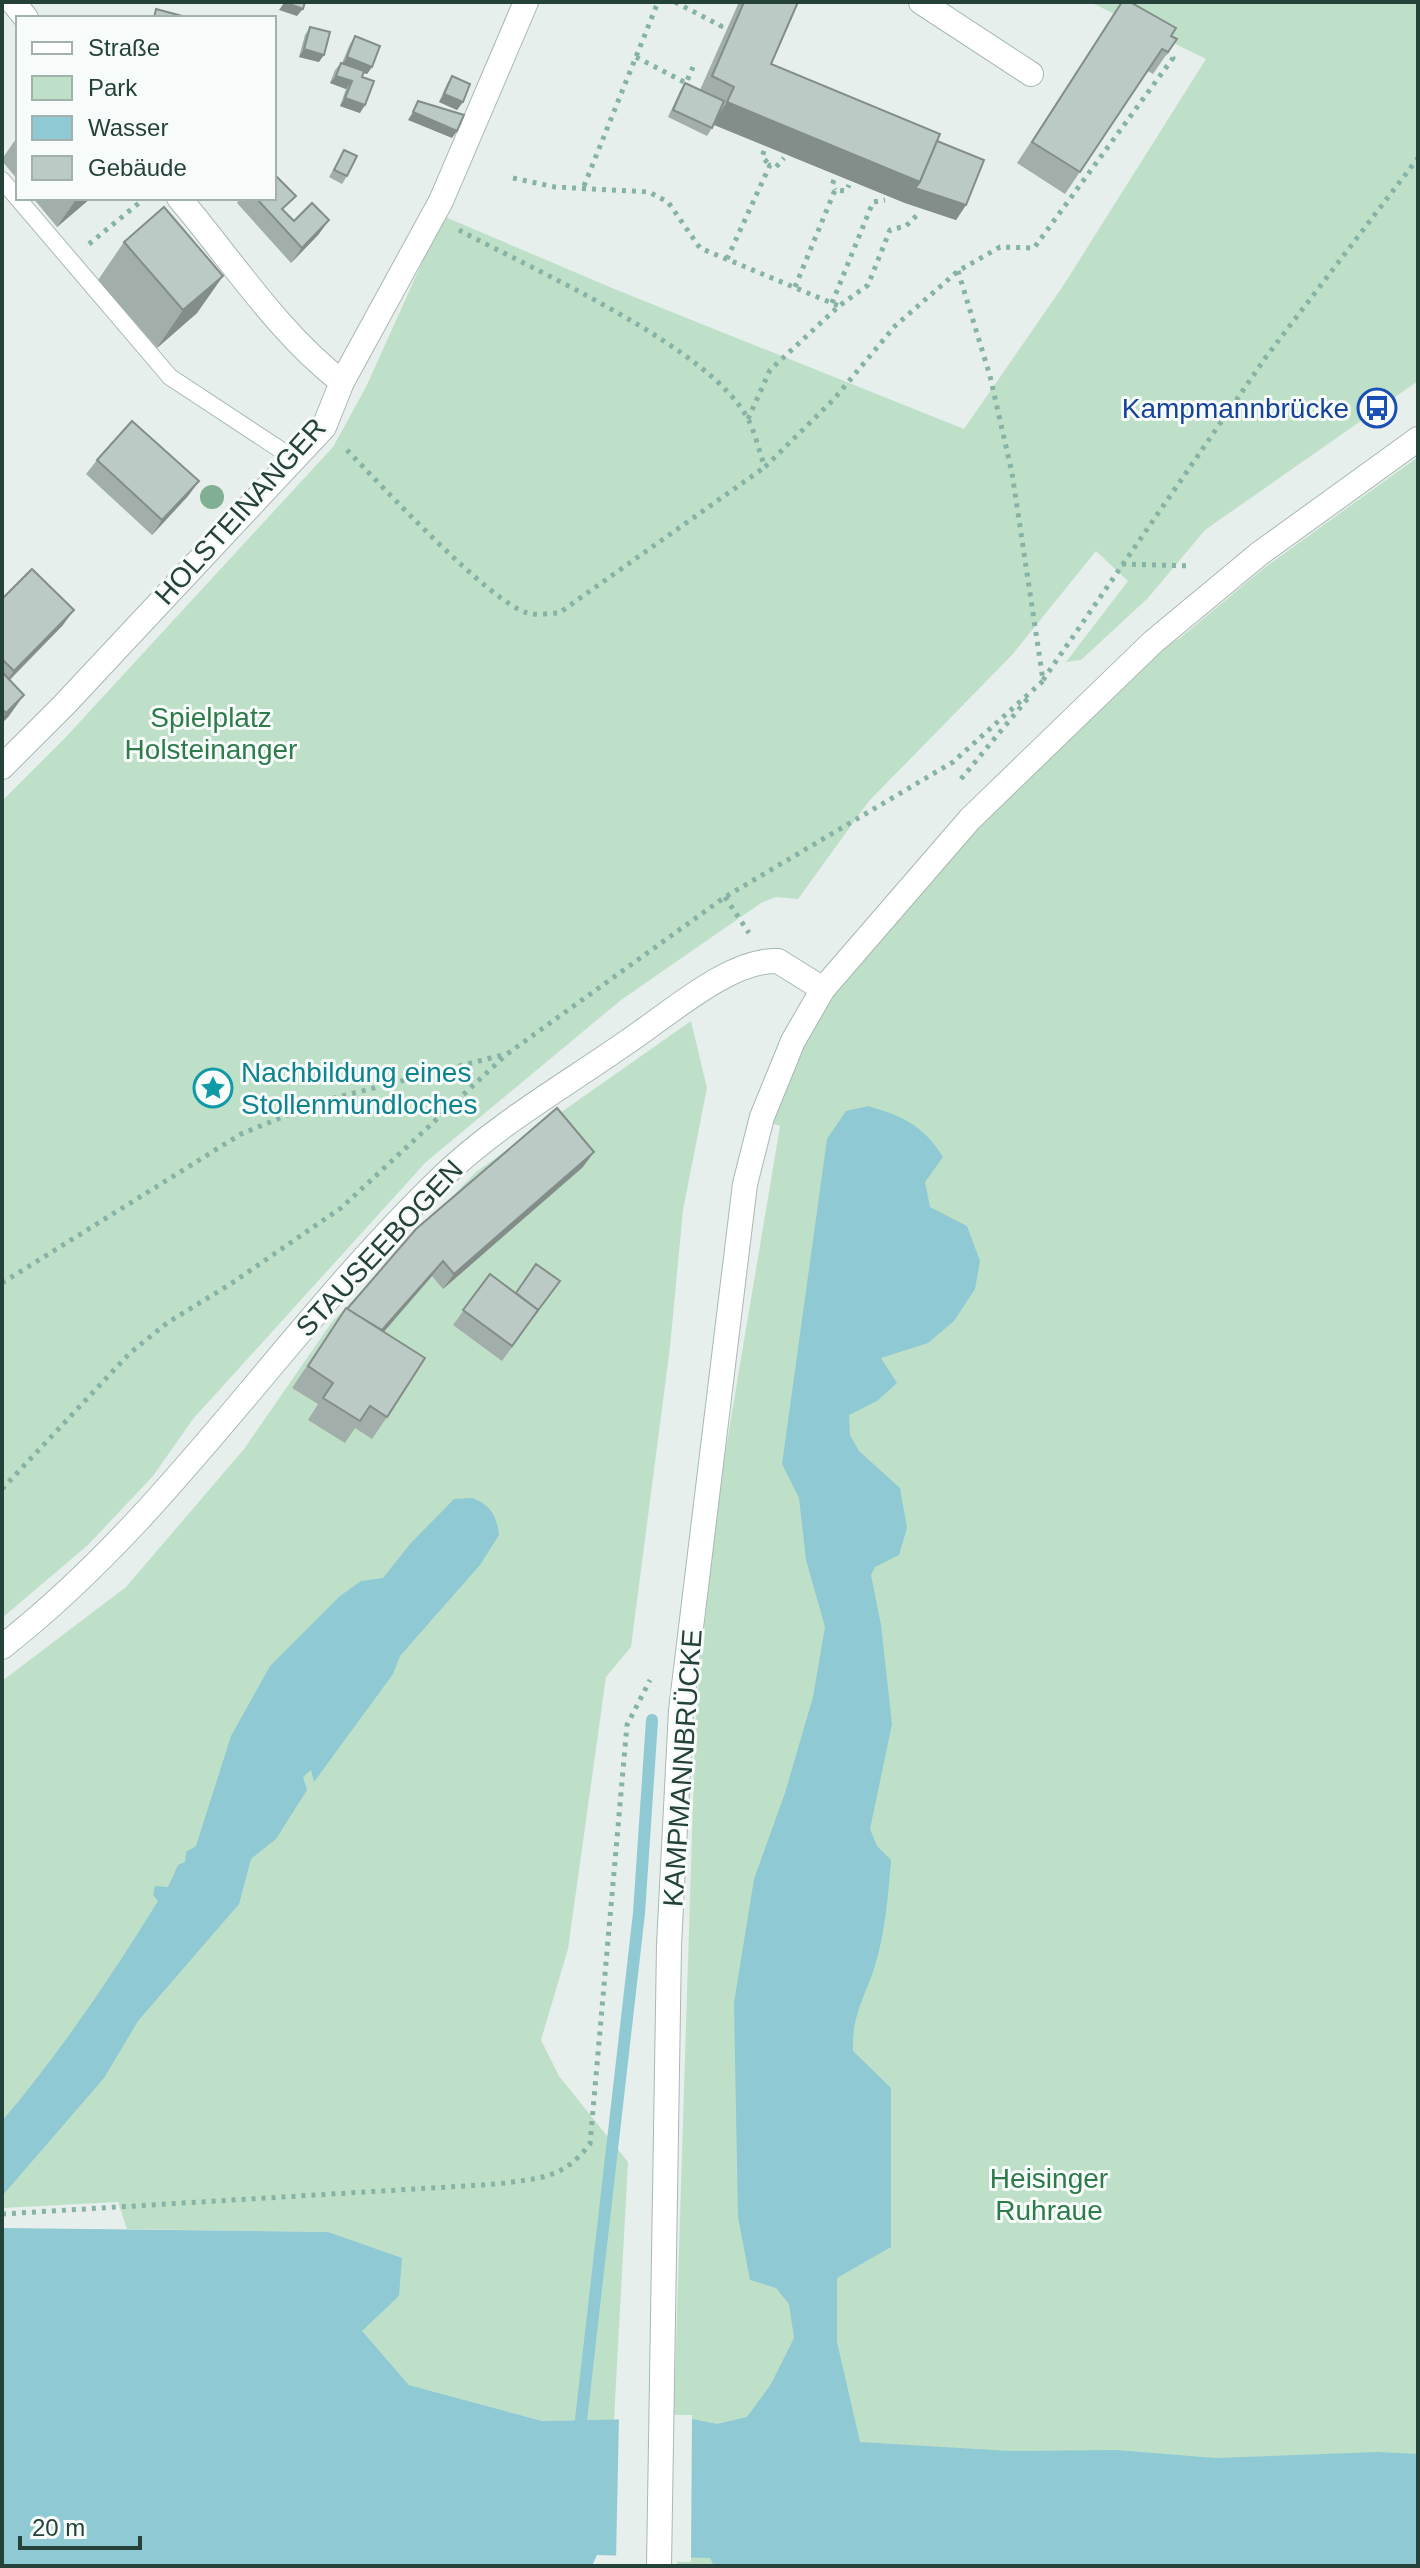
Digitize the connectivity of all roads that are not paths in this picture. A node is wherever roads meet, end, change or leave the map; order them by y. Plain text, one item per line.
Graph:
1 (526, 2) edge
2 (921, 2) edge
3 (1031, 74) dead end
4 (2, 180) edge
5 (16, 196) edge
6 (19, 200) edge
7 (181, 200) edge
8 (342, 382) junction
9 (1418, 439) edge
10 (293, 458) junction
11 (2, 767) edge
12 (823, 989) junction
13 (2, 1647) edge
14 (659, 2566) edge

1 - 8 street, HOLSTEINANGER
2 - 3 street
4 - 5 lane
6 - 10 lane
7 - 8 street
8 - 10 street, HOLSTEINANGER
9 - 12 street, KAMPMANNBRÜCKE
10 - 11 street, HOLSTEINANGER
12 - 13 street, STAUSEEBOGEN
12 - 14 street, KAMPMANNBRÜCKE

